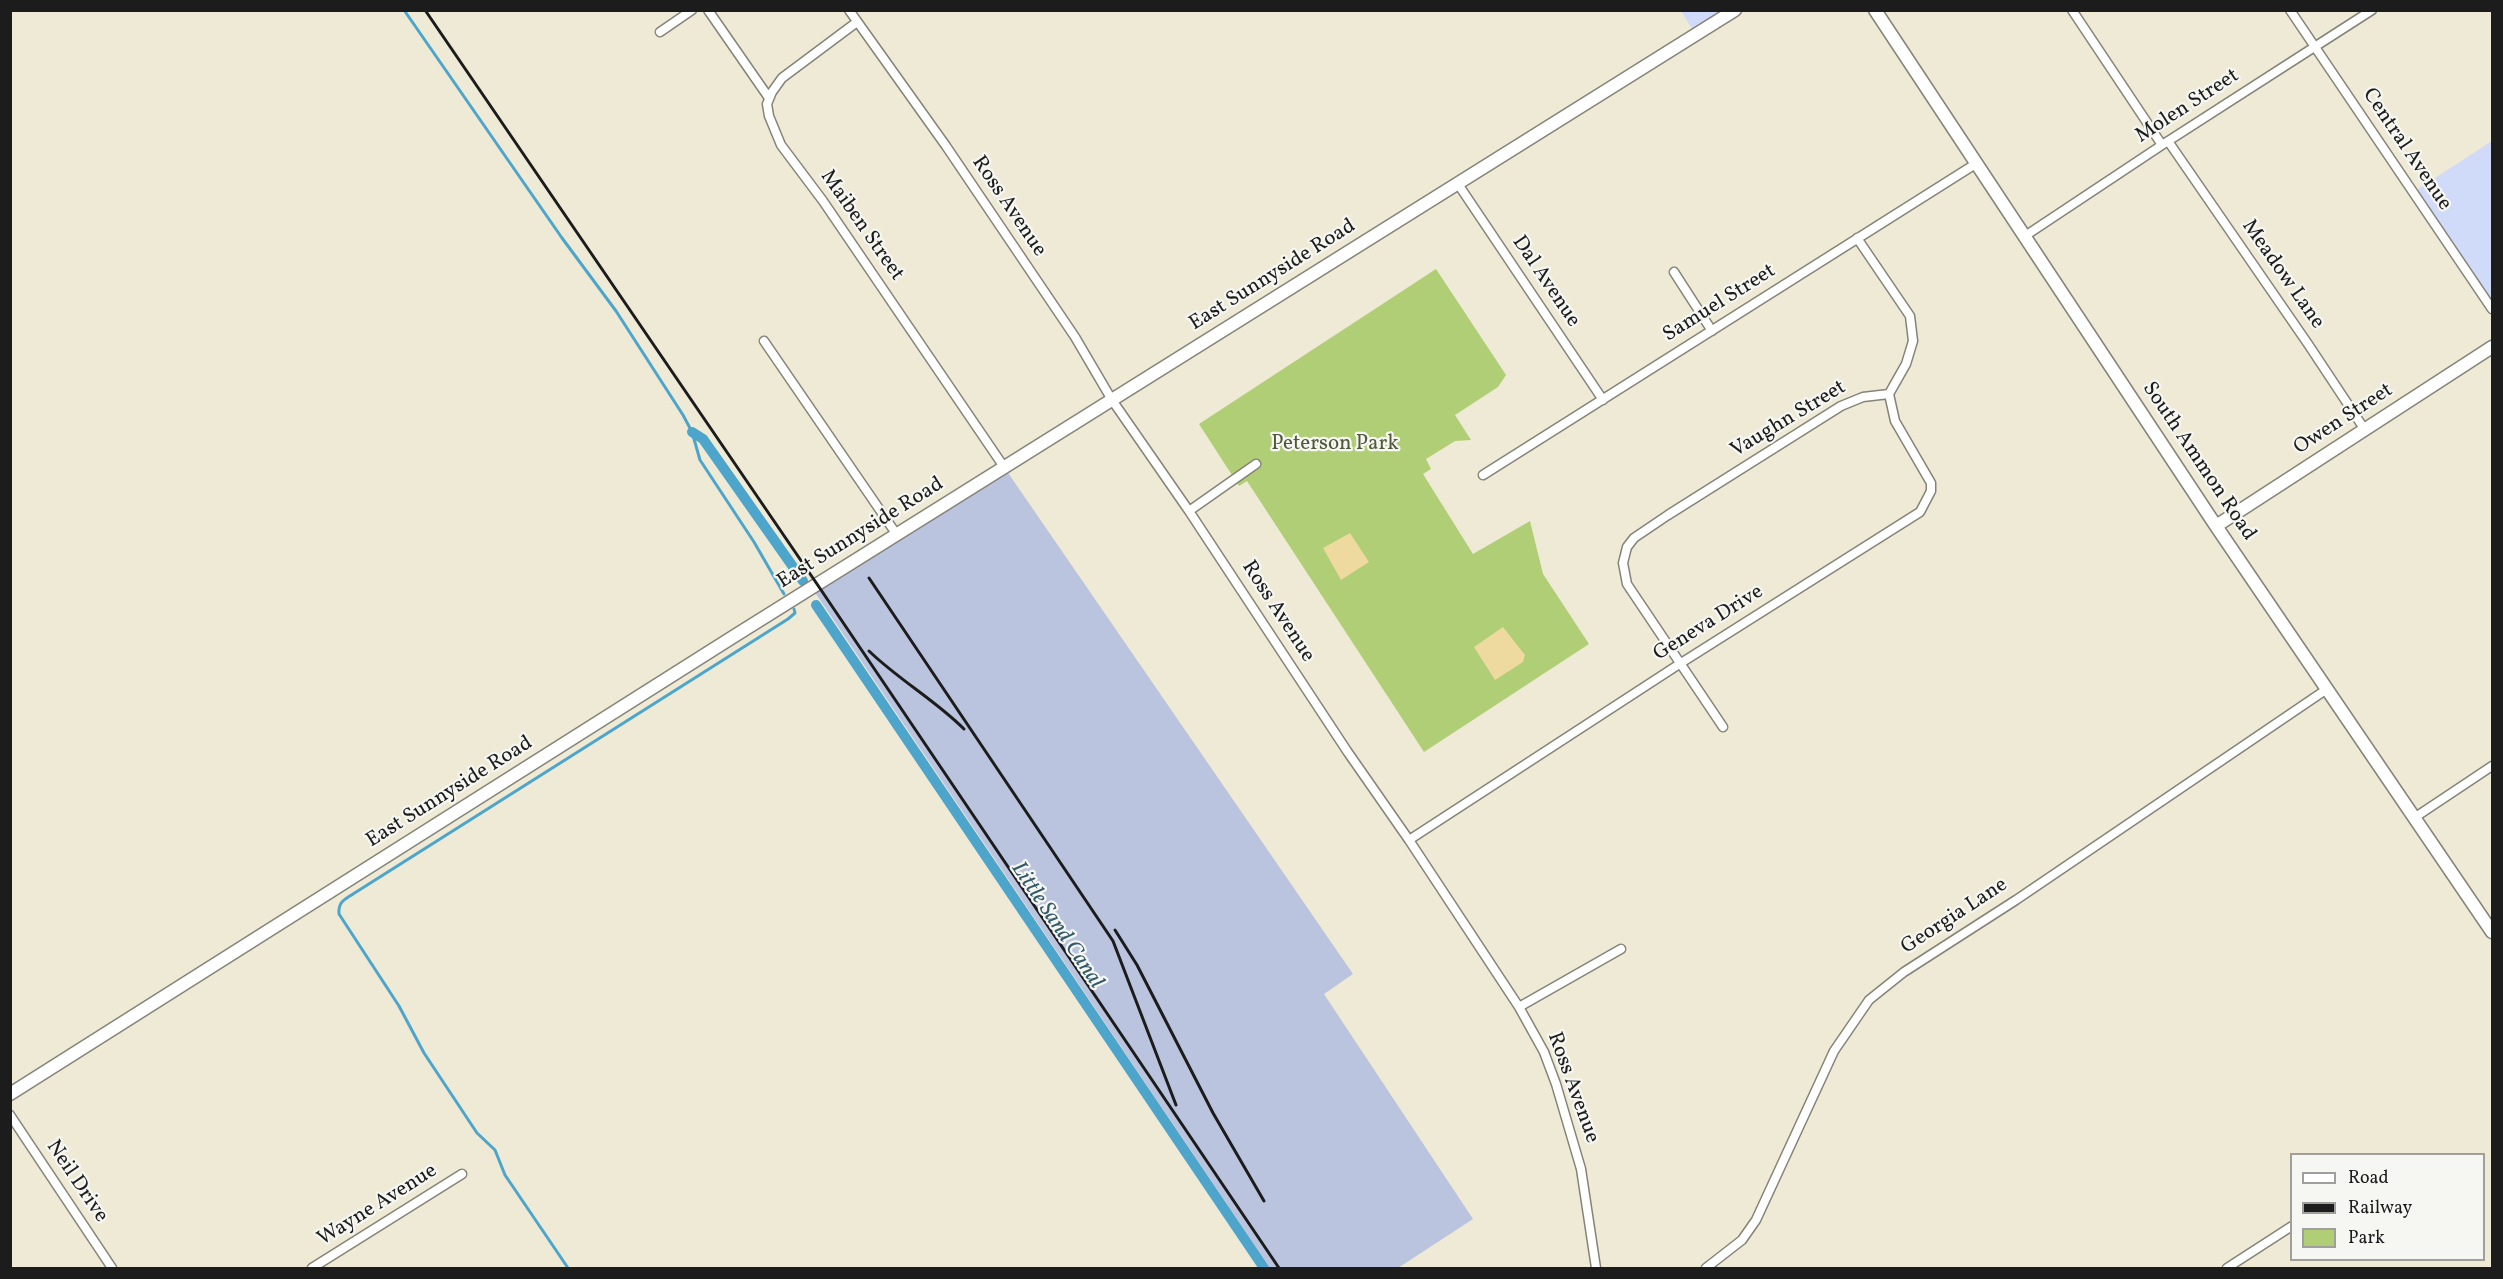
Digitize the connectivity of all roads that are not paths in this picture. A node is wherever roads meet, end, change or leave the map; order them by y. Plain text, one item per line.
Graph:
1 (692, 10) edge
2 (708, 10) edge
3 (849, 10) edge
4 (1735, 10) edge
5 (1875, 10) edge
6 (2072, 10) edge
7 (2290, 10) edge
8 (2372, 10) edge
9 (857, 22) junction
10 (660, 32) dead end
11 (2316, 46) junction
12 (769, 98) junction
13 (2165, 143) junction
14 (1977, 163) junction
15 (1458, 184) junction
16 (2025, 236) junction
17 (1857, 238) junction
18 (1674, 272) dead end
19 (2493, 309) edge
20 (1712, 331) junction
21 (764, 341) dead end
22 (2493, 347) edge
23 (1889, 394) junction
24 (1112, 400) junction
25 (1603, 400) junction
26 (2364, 430) junction
27 (1256, 464) dead end
28 (1004, 467) junction
29 (1483, 476) dead end
30 (1189, 511) junction
31 (2216, 526) junction
32 (897, 535) junction
33 (1681, 663) junction
34 (2327, 689) junction
35 (1723, 727) dead end
36 (2493, 766) edge
37 (2414, 818) junction
38 (1410, 840) junction
39 (2493, 932) edge
40 (1621, 949) dead end
41 (1519, 1007) junction
42 (10, 1094) edge
43 (10, 1115) edge
44 (462, 1174) dead end
45 (2290, 1227) edge
46 (112, 1269) edge
47 (312, 1269) edge
48 (1596, 1269) edge
49 (1706, 1269) edge
50 (2227, 1269) edge

1 - 10 street
2 - 12 street
3 - 9 street, Ross Avenue
4 - 15 main road, East Sunnyside Road
5 - 14 main road, South Ammon Road
6 - 13 street, Meadow Lane
7 - 11 street, Central Avenue
8 - 11 street, Molen Street
9 - 12 street
9 - 24 street, Ross Avenue
11 - 13 street, Molen Street
11 - 19 street, Central Avenue
12 - 28 street, Maiben Street
13 - 16 street, Molen Street
13 - 26 street, Meadow Lane
14 - 16 main road, South Ammon Road
14 - 17 street, Samuel Street
15 - 24 main road, East Sunnyside Road
15 - 25 street, Dal Avenue
16 - 31 main road, South Ammon Road
17 - 20 street, Samuel Street
17 - 23 street
18 - 20 street
20 - 25 street, Samuel Street
21 - 32 street
22 - 26 main road, Owen Street
23 - 33 street, Geneva Drive
23 - 33 street, Vaughn Street
24 - 28 main road, East Sunnyside Road
24 - 30 street, Ross Avenue
25 - 29 street, Samuel Street
26 - 31 main road, Owen Street
27 - 30 street
28 - 32 main road, East Sunnyside Road
30 - 38 street, Ross Avenue
31 - 34 main road, South Ammon Road
32 - 42 main road, East Sunnyside Road
33 - 35 street
33 - 38 street, Geneva Drive
34 - 37 main road, South Ammon Road
34 - 49 street, Georgia Lane
36 - 37 street
37 - 39 main road, South Ammon Road
38 - 41 street, Ross Avenue
40 - 41 street
41 - 48 street, Ross Avenue
43 - 46 street, Neil Drive
44 - 47 street, Wayne Avenue
45 - 50 street

